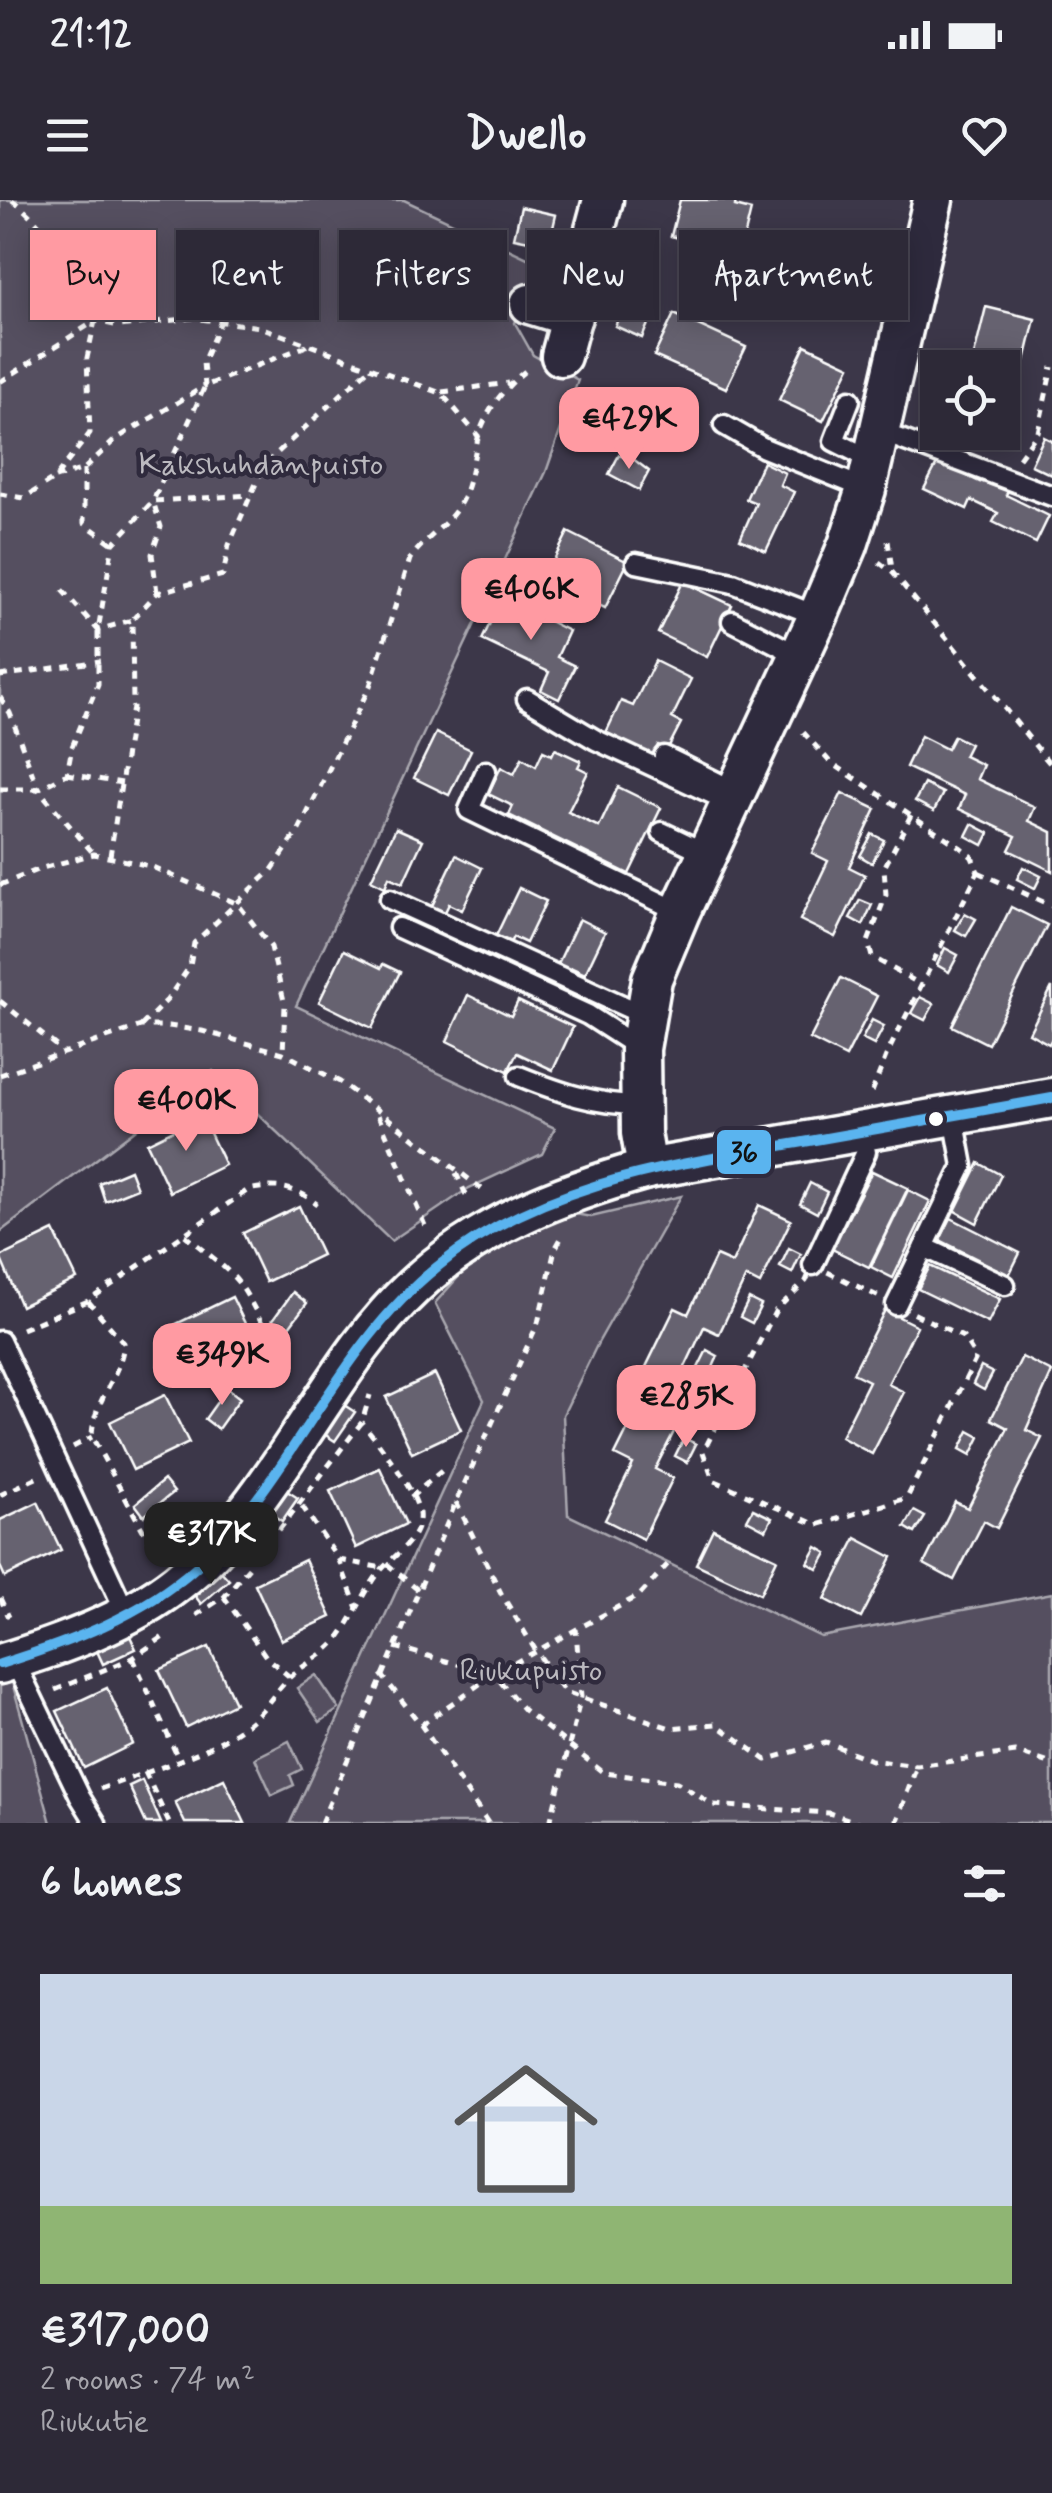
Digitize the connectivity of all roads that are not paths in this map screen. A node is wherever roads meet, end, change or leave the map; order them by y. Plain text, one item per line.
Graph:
1 (603, 200) edge
2 (933, 200) edge
3 (595, 230) edge
4 (571, 320) edge
5 (562, 356) road end
6 (850, 400) dead end
7 (724, 425) dead end
8 (872, 460) junction
9 (1052, 496) edge
10 (636, 564) dead end
11 (818, 616) junction
12 (732, 621) dead end
13 (800, 656) junction
14 (527, 699) dead end
15 (664, 756) dead end
16 (486, 771) dead end
17 (734, 797) junction
18 (662, 832) dead end
19 (708, 854) junction
20 (390, 898) dead end
21 (680, 912) junction
22 (399, 928) dead end
23 (643, 1032) junction
24 (519, 1076) dead end
25 (1052, 1098) edge
26 (640, 1105) junction
27 (954, 1117) junction
28 (866, 1152) dead end
29 (647, 1170) junction
30 (924, 1247) junction
31 (813, 1265) road end
32 (1005, 1285) dead end
33 (896, 1305) road end
34 (0, 1341) edge
35 (126, 1613) junction
36 (7, 1662) edge
37 (96, 1823) edge

1 - 3 street
2 - 8 street
4 - 5 street
6 - 8 lane
7 - 8 lane
8 - 9 lane
8 - 11 street
10 - 11 lane
11 - 13 street
12 - 13 lane
13 - 17 street
14 - 17 lane
15 - 17 lane
16 - 21 lane
17 - 19 street
18 - 19 lane
19 - 21 street
20 - 23 lane
21 - 23 street
22 - 23 lane
23 - 26 street
24 - 26 lane
25 - 27 street
26 - 29 street
27 - 29 street
27 - 30 lane
28 - 31 lane
29 - 35 street
30 - 32 lane
30 - 33 lane
34 - 35 lane
35 - 36 street
36 - 37 lane

